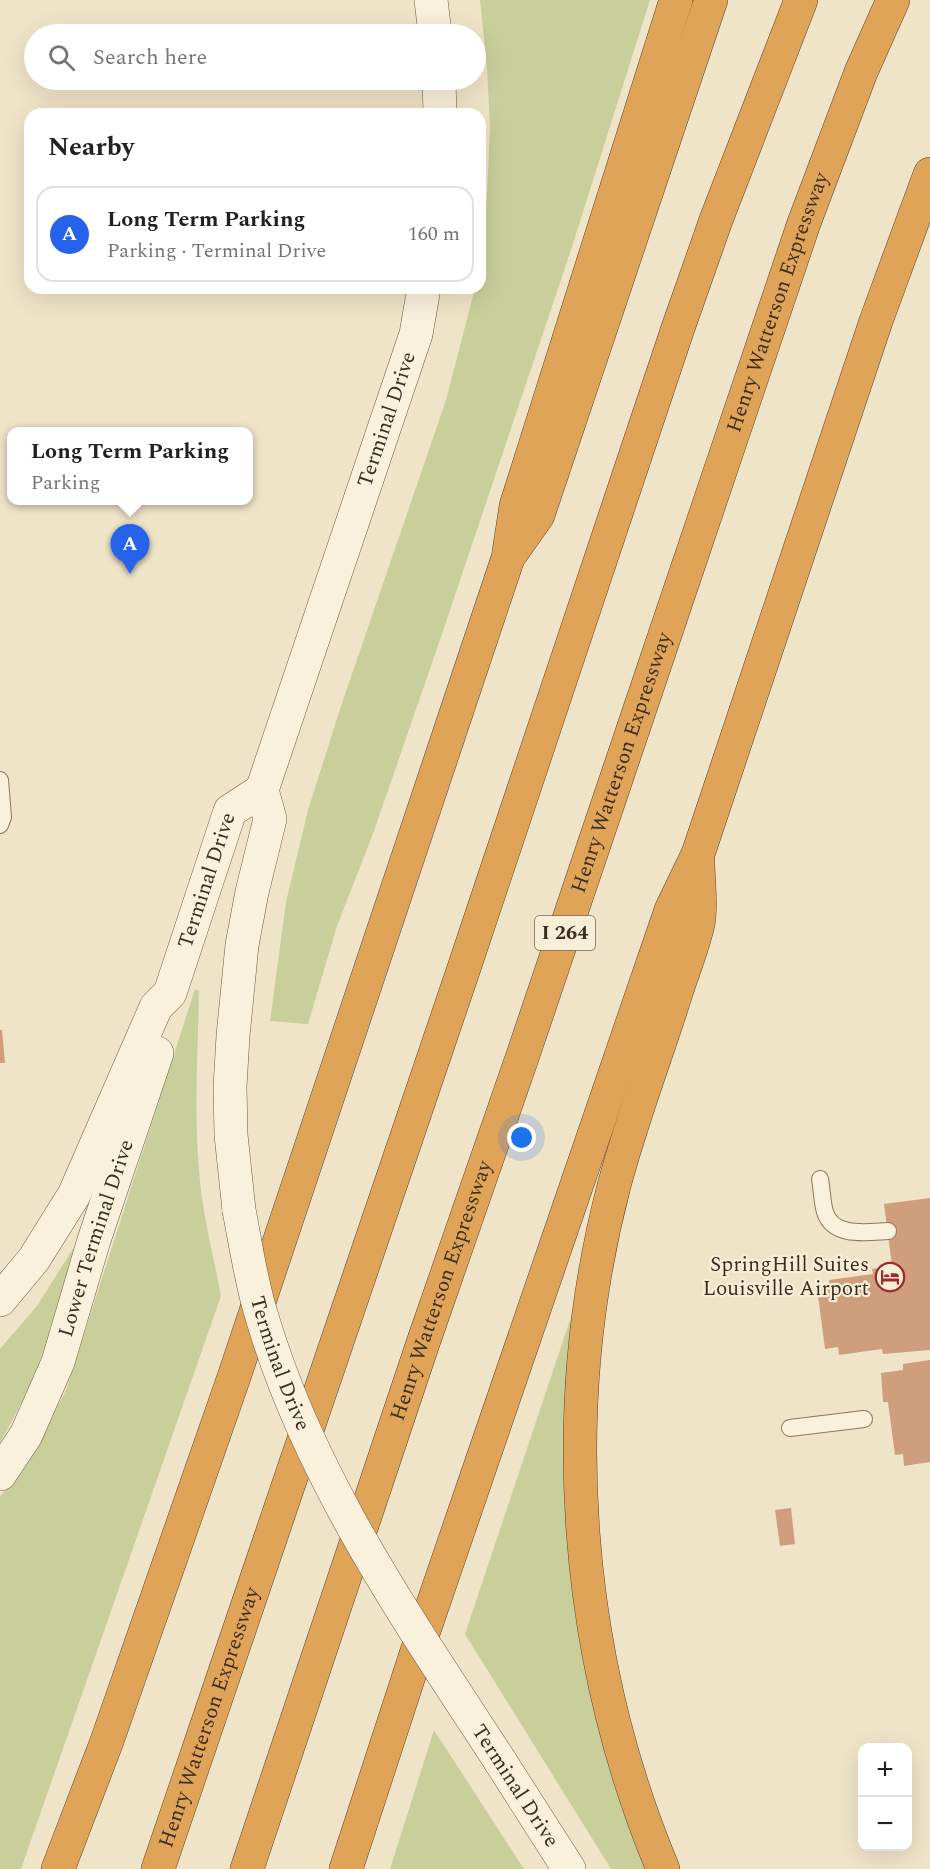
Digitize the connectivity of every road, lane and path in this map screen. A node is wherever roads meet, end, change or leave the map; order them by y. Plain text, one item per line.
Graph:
1 (431, 0) edge
2 (676, 0) edge
3 (711, 0) edge
4 (801, 0) edge
5 (893, 0) edge
6 (434, 24) edge
7 (439, 90) edge
8 (440, 108) edge
9 (930, 174) edge
10 (423, 294) edge
11 (508, 558) junction
12 (0, 780) edge
13 (262, 790) junction
14 (0, 825) edge
15 (698, 854) junction
16 (170, 993) junction
17 (820, 1179) dead end
18 (888, 1231) dead end
19 (0, 1300) edge
20 (864, 1419) dead end
21 (790, 1428) dead end
22 (0, 1474) edge
23 (58, 1869) edge
24 (158, 1869) edge
25 (247, 1869) edge
26 (346, 1869) edge
27 (569, 1869) edge
28 (663, 1869) edge

1 - 6 main road
2 - 11 highway
3 - 11 highway
4 - 24 highway, Henry Watterson Expressway
5 - 25 highway, Henry Watterson Expressway / I 264
7 - 8 main road
9 - 15 highway
10 - 13 main road, Terminal Drive
11 - 23 highway
12 - 14 lane
13 - 16 main road, Terminal Drive
13 - 27 main road, Terminal Drive, bridge
15 - 26 highway
15 - 28 highway
16 - 19 main road, Terminal Drive
16 - 22 main road, Lower Terminal Drive
17 - 18 lane
20 - 21 lane

